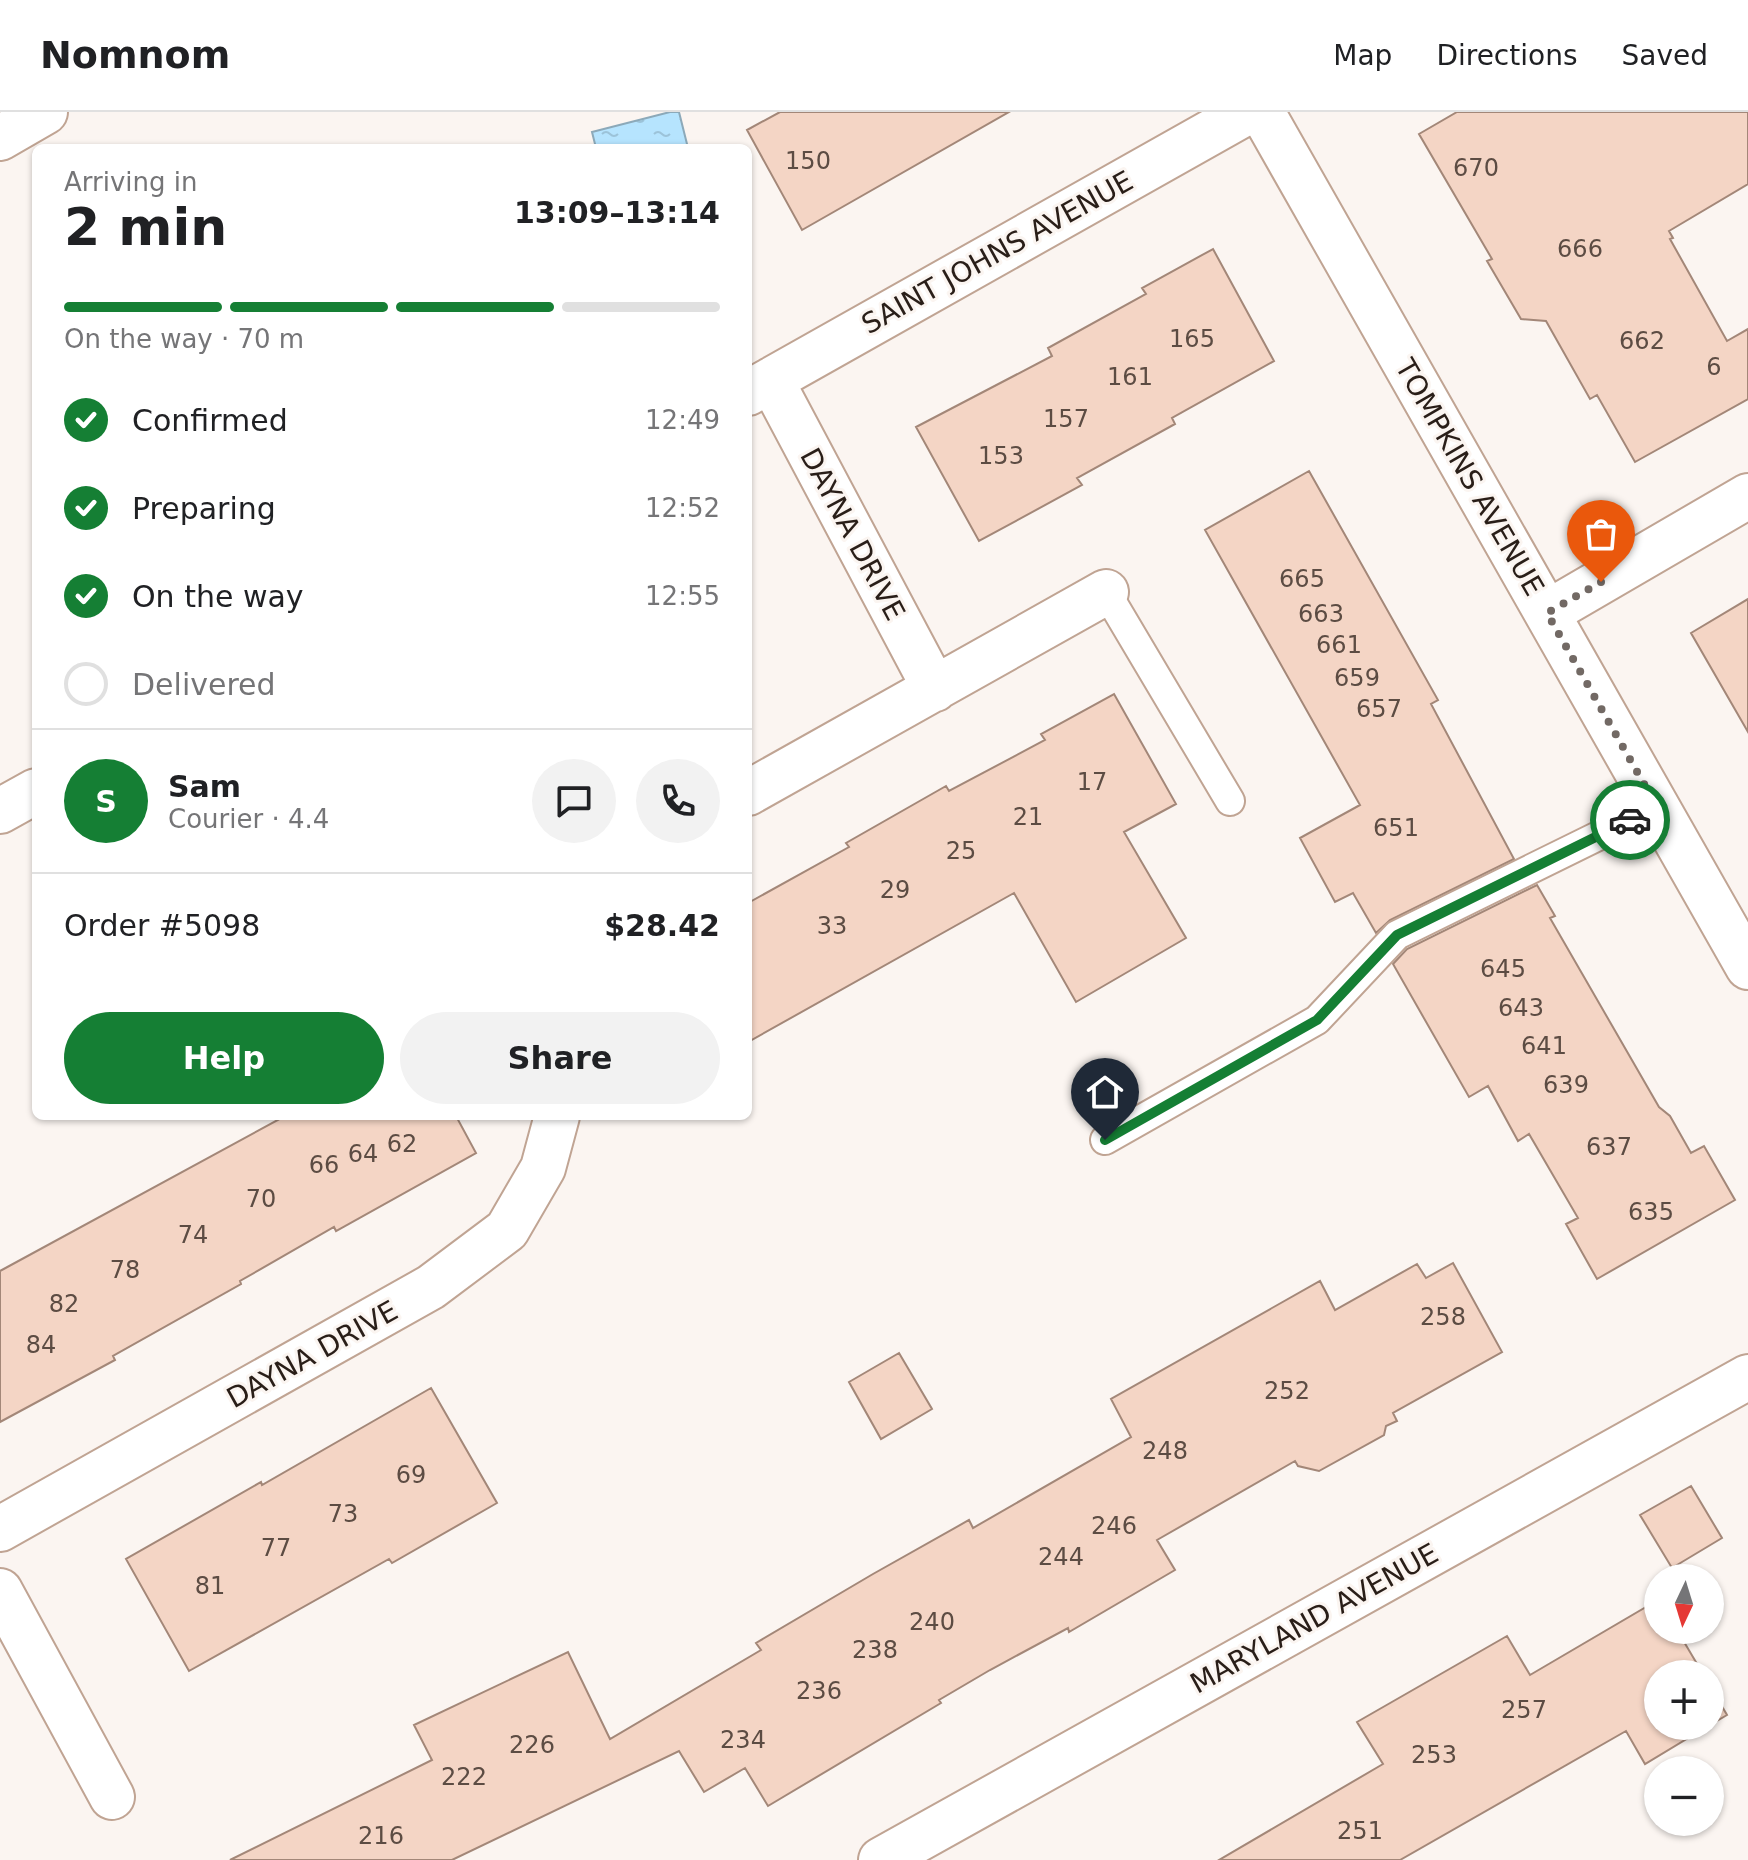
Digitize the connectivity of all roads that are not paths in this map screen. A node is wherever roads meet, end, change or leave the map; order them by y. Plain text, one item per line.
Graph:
1 (45, 112) edge
2 (1247, 112) edge
3 (1262, 112) edge
4 (0, 138) edge
5 (759, 386) edge
6 (1748, 496) edge
7 (1106, 592) joint
8 (1547, 613) junction
9 (935, 689) junction
10 (752, 791) edge
11 (32, 793) edge
12 (1230, 801) dead end
13 (1657, 807) junction
14 (0, 811) edge
15 (1748, 967) edge
16 (556, 1120) edge
17 (1105, 1140) dead end
18 (1748, 1377) edge
19 (0, 1529) edge
20 (0, 1591) edge
21 (112, 1797) dead end
22 (881, 1860) edge

1 - 4 street
2 - 5 street, SAINT JOHNS AVENUE
3 - 8 street, TOMPKINS AVENUE
5 - 9 street, DAYNA DRIVE
6 - 8 street
7 - 9 street
7 - 12 lane
8 - 13 street, TOMPKINS AVENUE
9 - 10 street
11 - 14 street
13 - 15 street, TOMPKINS AVENUE
13 - 17 lane
16 - 19 street, DAYNA DRIVE
18 - 22 street, MARYLAND AVENUE
20 - 21 street

